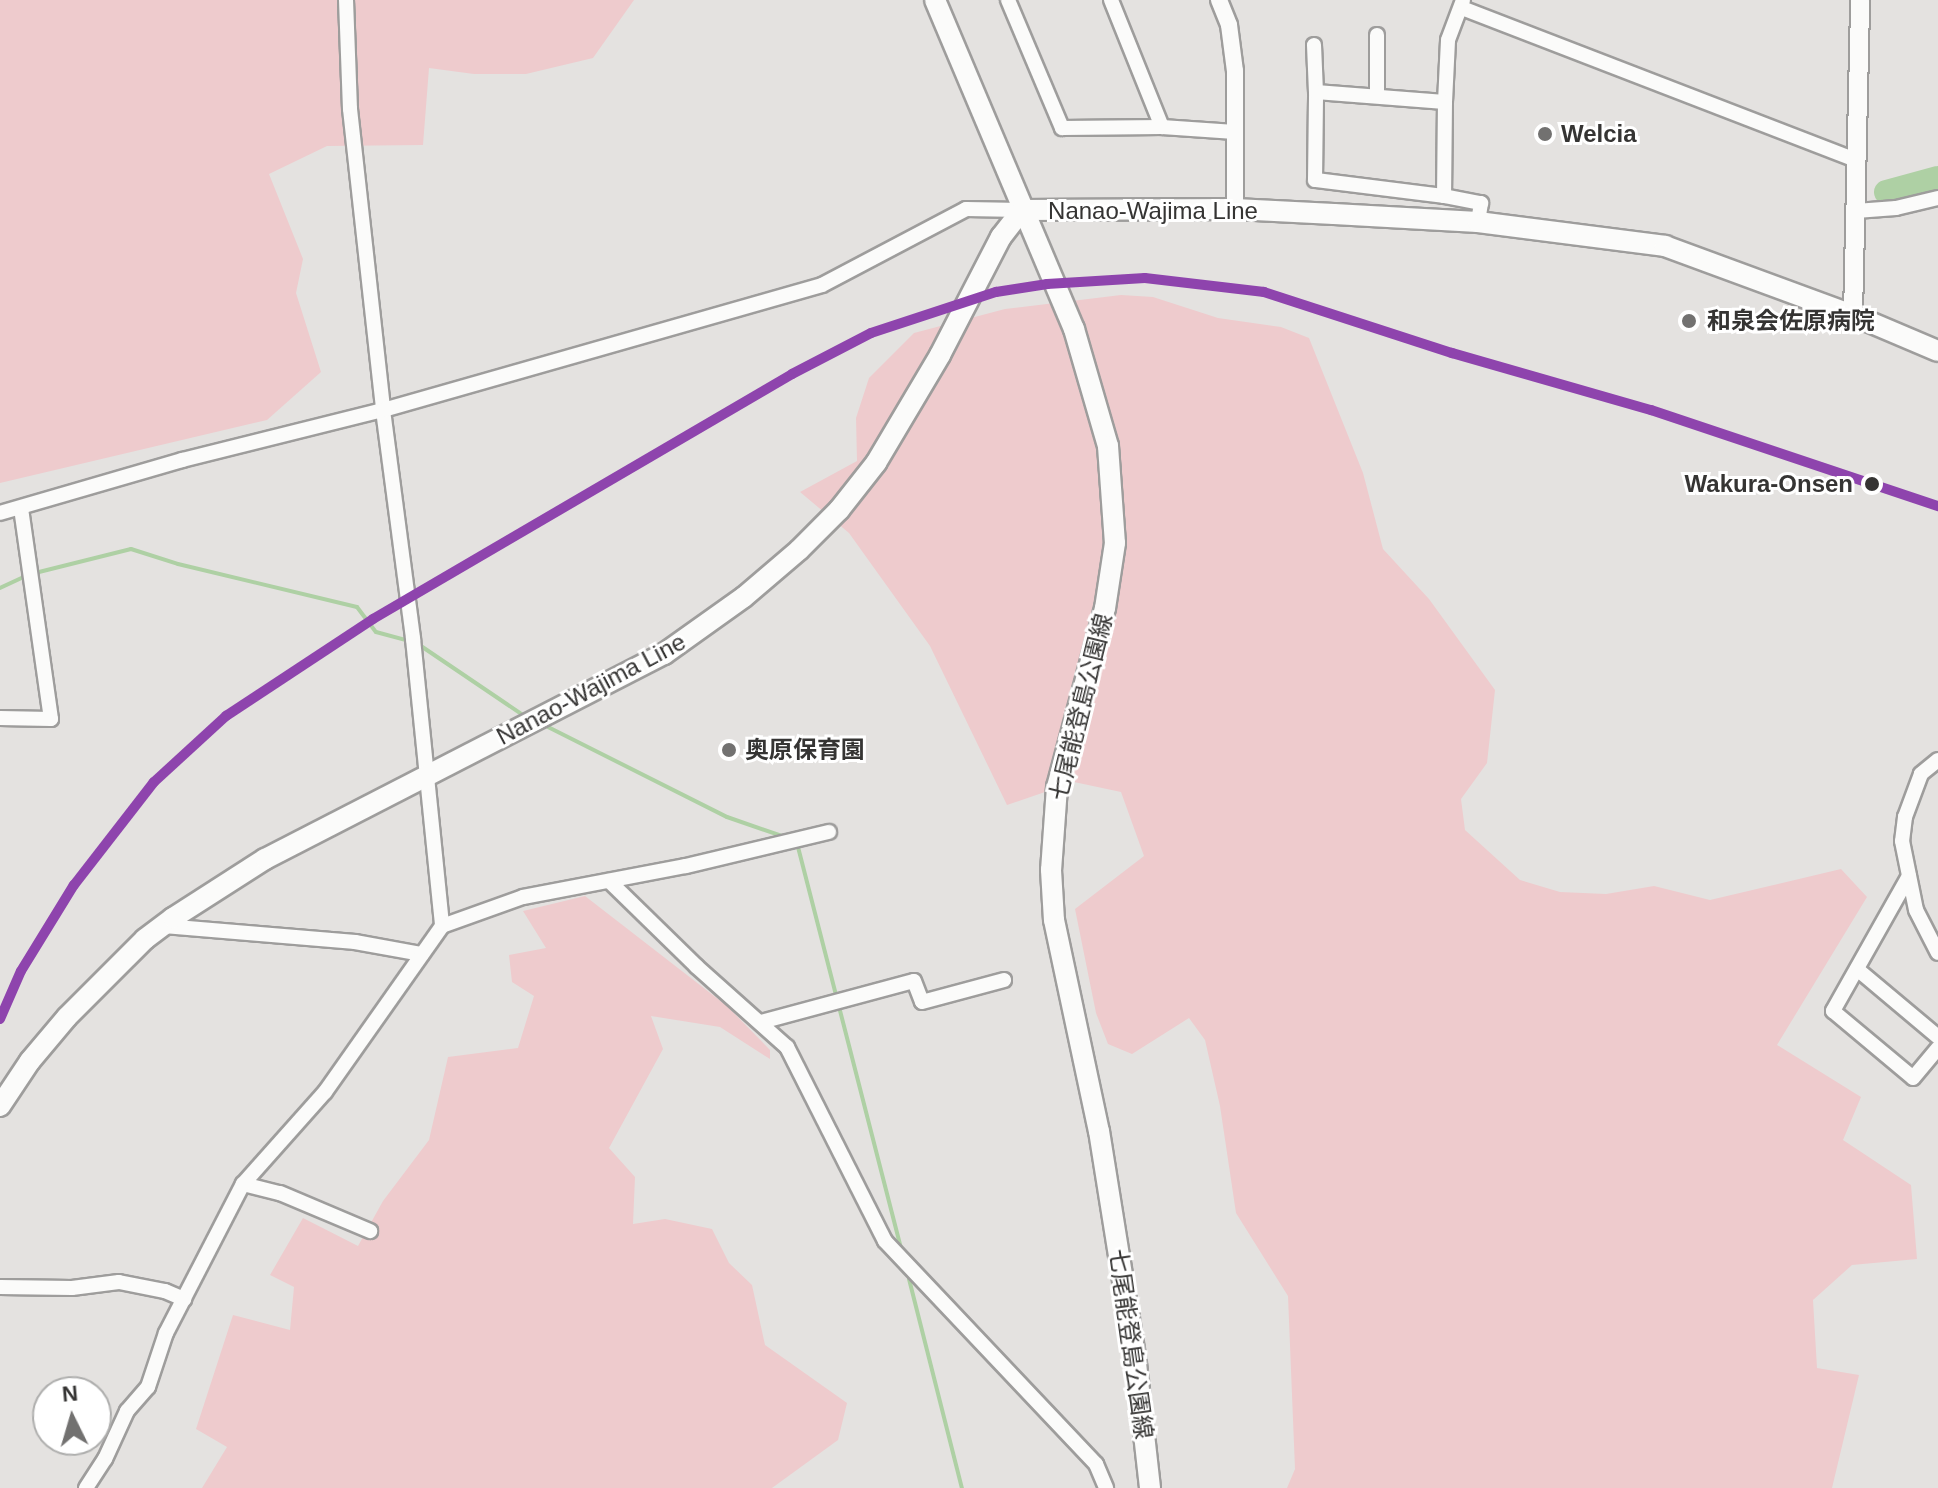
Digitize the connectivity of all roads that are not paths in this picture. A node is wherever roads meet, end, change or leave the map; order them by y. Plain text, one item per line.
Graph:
1 (346, 0) edge
2 (935, 0) edge
3 (1008, 0) edge
4 (1111, 0) edge
5 (1219, 0) edge
6 (1860, 0) edge
7 (1463, 4) edge
8 (1377, 35) dead end
9 (1314, 45) dead end
10 (1316, 92) junction
11 (1377, 95) junction
12 (1445, 102) junction
13 (1162, 127) junction
14 (1235, 132) junction
15 (1856, 160) junction
16 (1444, 196) junction
17 (1938, 198) edge
18 (1235, 209) junction
19 (1022, 210) junction
20 (1856, 211) junction
21 (1478, 222) junction
22 (1853, 315) junction
23 (1938, 351) edge
24 (383, 410) junction
25 (21, 509) junction
26 (0, 513) edge
27 (0, 718) edge
28 (1938, 760) edge
29 (427, 776) junction
30 (829, 832) dead end
31 (1909, 876) junction
32 (609, 881) junction
33 (164, 926) junction
34 (442, 926) junction
35 (1938, 953) edge
36 (422, 954) junction
37 (1857, 969) junction
38 (1004, 980) dead end
39 (761, 1022) junction
40 (1938, 1037) edge
41 (1938, 1048) edge
42 (0, 1106) edge
43 (243, 1184) junction
44 (370, 1231) dead end
45 (0, 1287) edge
46 (184, 1299) junction
47 (86, 1488) edge
48 (1106, 1488) edge
49 (1150, 1488) edge

1 - 24 street
2 - 19 main road, 七尾能登島公園線
3 - 13 street
4 - 13 street
5 - 14 street
6 - 15 main road
7 - 12 street
7 - 15 street
8 - 11 street
9 - 10 street
10 - 11 street
10 - 16 street
11 - 12 street
12 - 16 street
13 - 14 street
14 - 18 street
15 - 20 main road
16 - 21 street
17 - 20 street
18 - 19 main road, Nanao-Wajima Line
18 - 21 main road, Nanao-Wajima Line
19 - 24 street
19 - 29 main road, Nanao-Wajima Line
19 - 49 main road, 七尾能登島公園線
20 - 22 main road
21 - 22 main road, Nanao-Wajima Line
22 - 23 main road, Nanao-Wajima Line
24 - 25 street
24 - 29 street
25 - 26 street
25 - 27 street
28 - 31 street
29 - 33 main road, Nanao-Wajima Line
29 - 34 street
30 - 32 street
31 - 35 street
31 - 37 street
32 - 34 street
32 - 39 street
33 - 36 street
33 - 42 main road, Nanao-Wajima Line
34 - 36 street
36 - 43 street
37 - 40 street
37 - 41 street
38 - 39 street
39 - 48 street
43 - 44 street
43 - 46 street
45 - 46 street
46 - 47 street

